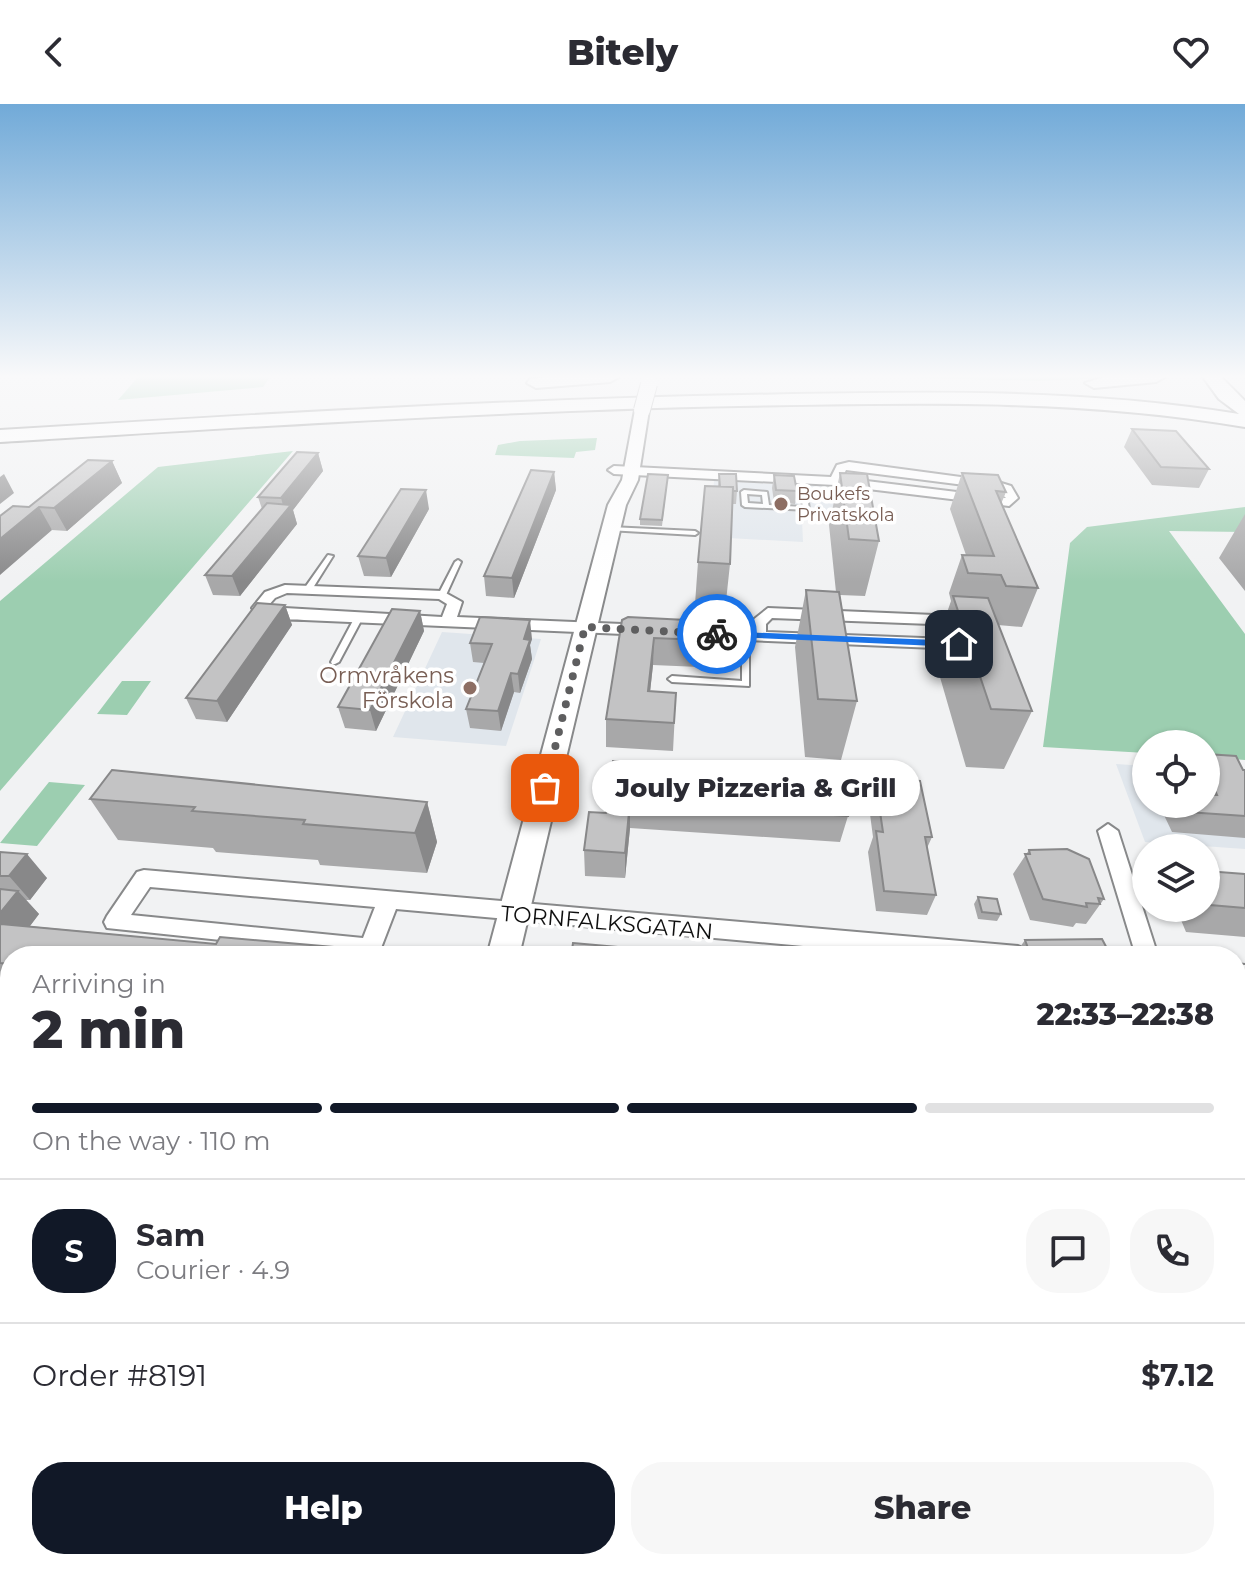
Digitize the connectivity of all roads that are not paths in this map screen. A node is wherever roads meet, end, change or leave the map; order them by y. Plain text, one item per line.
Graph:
1 (624, 445) edge
2 (634, 445) edge
3 (614, 470) junction
4 (632, 471) junction
5 (802, 479) junction
6 (835, 481) junction
7 (617, 505) junction
8 (766, 506) dead end
9 (610, 529) junction
10 (695, 533) dead end
11 (330, 556) dead end
12 (458, 562) dead end
13 (308, 589) junction
14 (442, 595) junction
15 (359, 617) junction
16 (448, 621) junction
17 (585, 627) junction
18 (752, 636) junction
19 (335, 662) dead end
20 (672, 679) dead end
21 (1108, 831) dead end
22 (388, 901) junction
23 (513, 913) junction
24 (350, 946) edge
25 (371, 946) edge
26 (505, 946) edge
27 (901, 946) edge
28 (1144, 946) edge

1 - 3 main road
2 - 4 main road
3 - 4 street
3 - 7 main road
4 - 5 street
4 - 7 main road
5 - 6 street
5 - 8 lane
6 - 6 street
7 - 9 main road
9 - 10 lane
9 - 17 main road
11 - 13 lane
12 - 14 lane
13 - 14 street
13 - 15 street
14 - 16 street
15 - 16 street
15 - 19 lane
16 - 17 street
17 - 18 street
17 - 23 main road
18 - 18 street
18 - 20 lane
21 - 28 street
22 - 23 street, TORNFALKSGATAN
22 - 24 street, TORNFALKSGATAN
22 - 25 street, TORNFALKSGATAN
23 - 26 main road
23 - 27 street, TORNFALKSGATAN

